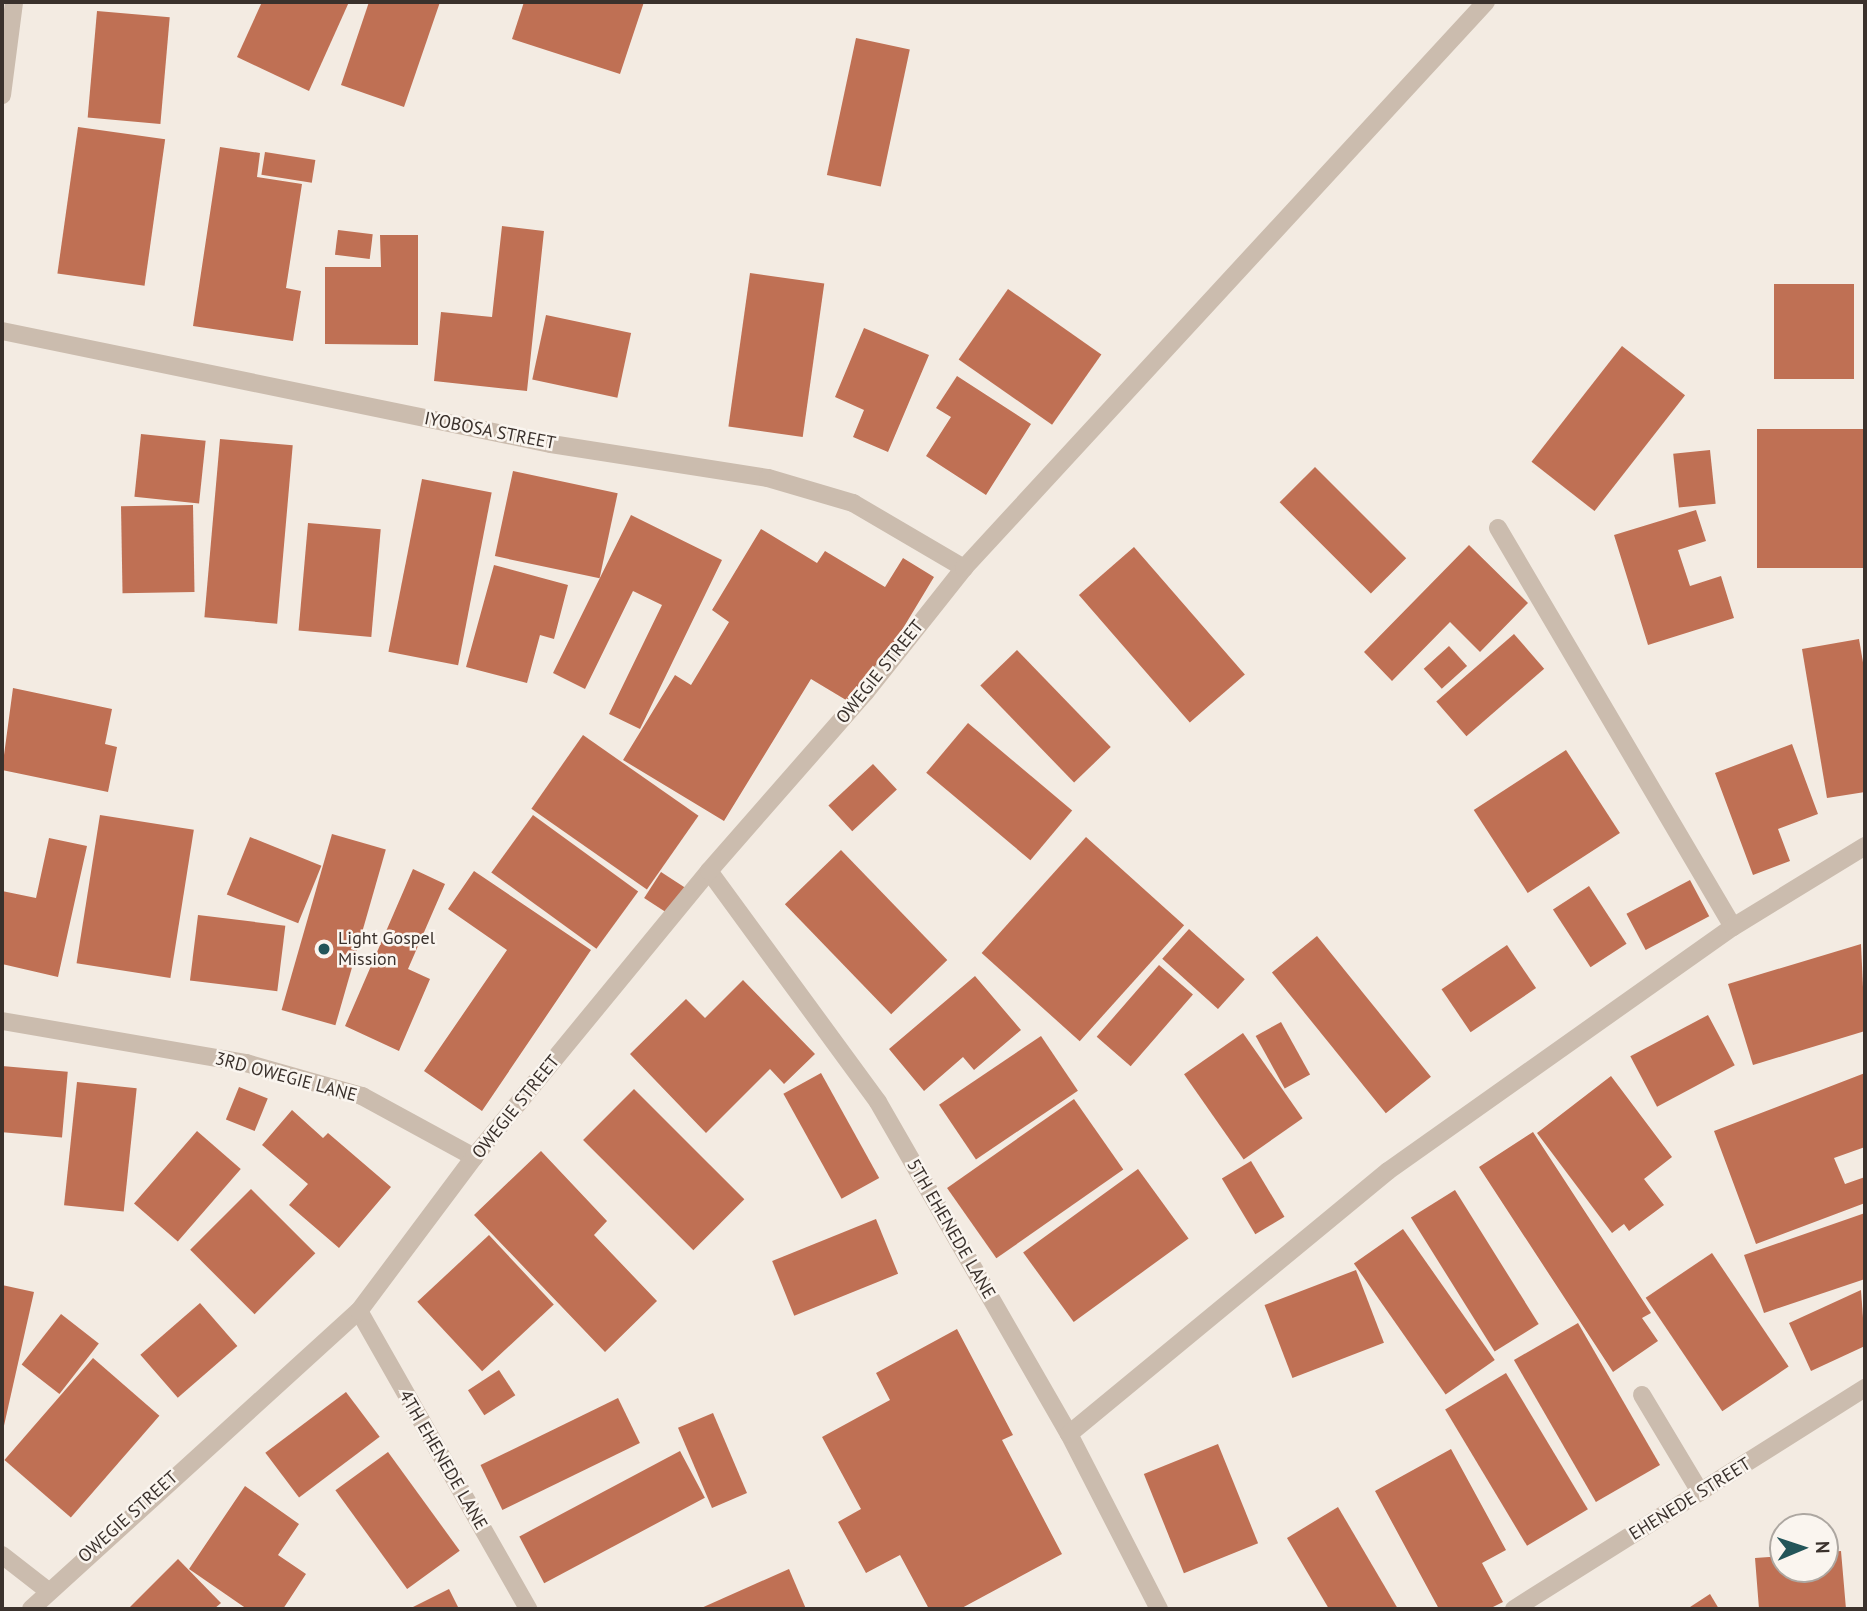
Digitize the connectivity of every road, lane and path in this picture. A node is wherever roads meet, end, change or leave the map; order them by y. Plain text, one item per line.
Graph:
1 (14, 2) edge
2 (1486, 2) edge
3 (2, 95) edge
4 (2, 331) edge
5 (1498, 528) dead end
6 (964, 568) junction
7 (1865, 846) edge
8 (709, 871) junction
9 (1733, 927) junction
10 (2, 1021) edge
11 (474, 1157) junction
12 (359, 1311) junction
13 (1865, 1388) edge
14 (1642, 1395) dead end
15 (1069, 1434) junction
16 (1700, 1492) junction
17 (2, 1555) edge
18 (47, 1590) junction
19 (30, 1609) edge
20 (528, 1609) edge
21 (1159, 1609) edge
22 (1514, 1609) edge

1 - 3 street
2 - 6 street, OWEGIE STREET
4 - 6 street, IYOBOSA STREET
5 - 9 street
6 - 8 street, OWEGIE STREET
7 - 9 street
8 - 11 street, OWEGIE STREET
8 - 15 street, 5TH EHENEDE LANE
9 - 15 street
10 - 11 street, 3RD OWEGIE LANE
11 - 12 street, OWEGIE STREET
12 - 18 street, OWEGIE STREET
12 - 20 street, 4TH EHENEDE LANE
13 - 16 street, EHENEDE STREET
14 - 16 street
15 - 21 street, 5TH EHENEDE LANE
16 - 22 street, EHENEDE STREET
17 - 18 street
18 - 19 street, OWEGIE STREET

